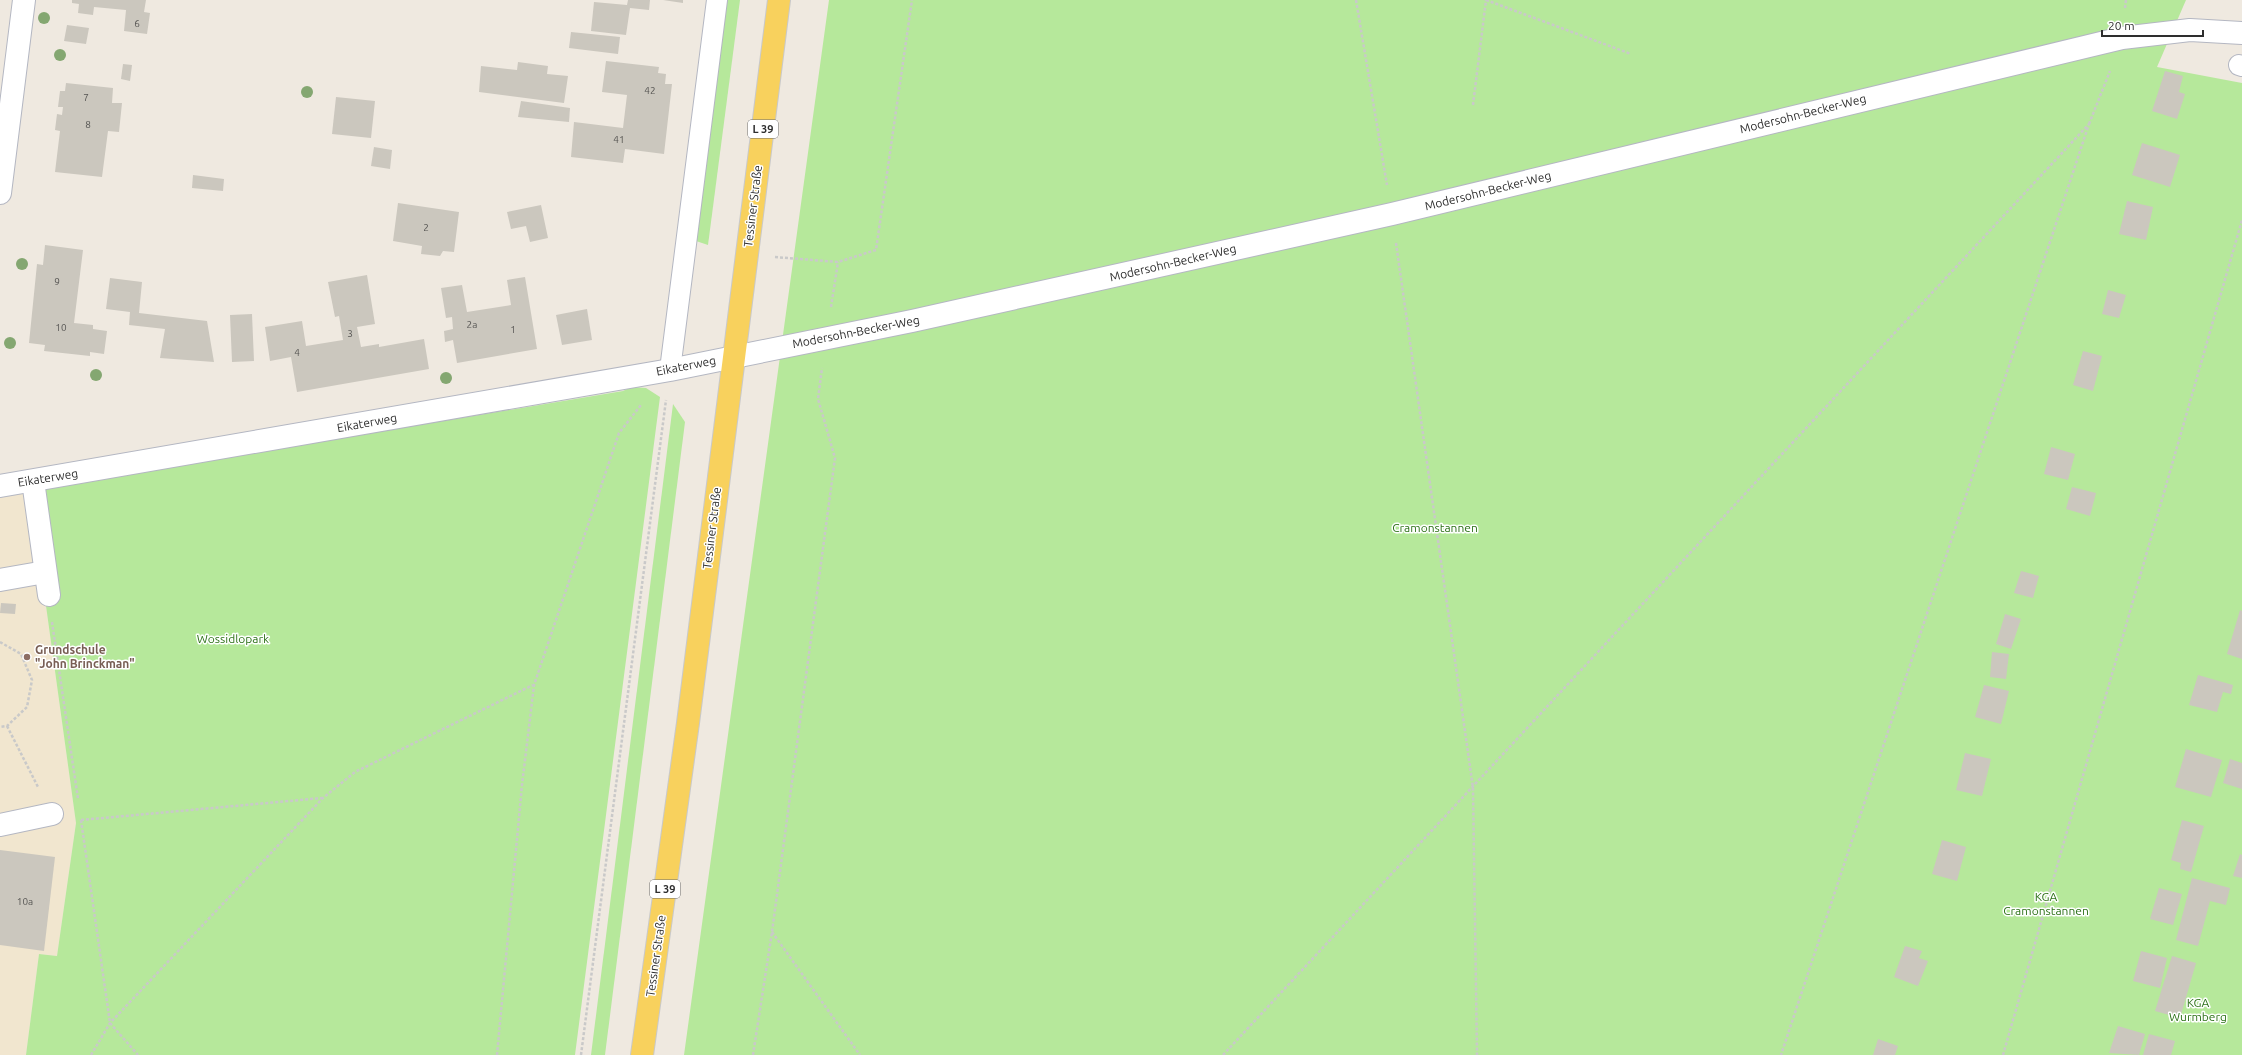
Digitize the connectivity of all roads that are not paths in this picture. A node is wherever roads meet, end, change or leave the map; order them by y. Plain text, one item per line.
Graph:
1 (24, 0) edge
2 (717, 0) edge
3 (779, 0) edge
4 (2242, 33) edge
5 (0, 193) edge
6 (734, 357) junction
7 (670, 370) junction
8 (33, 481) junction
9 (0, 486) edge
10 (45, 572) junction
11 (0, 580) edge
12 (49, 595) road end
13 (52, 814) road end
14 (0, 825) edge
15 (642, 1055) edge

1 - 5 street
2 - 7 lane
3 - 6 main road, Tessiner Straße / L 39
4 - 6 street, Modersohn-Becker-Weg
6 - 7 street, Eikaterweg
6 - 15 main road, Tessiner Straße / L 39
7 - 8 street, Eikaterweg
8 - 9 street, Eikaterweg
8 - 10 street
10 - 11 street
10 - 12 street
13 - 14 street

